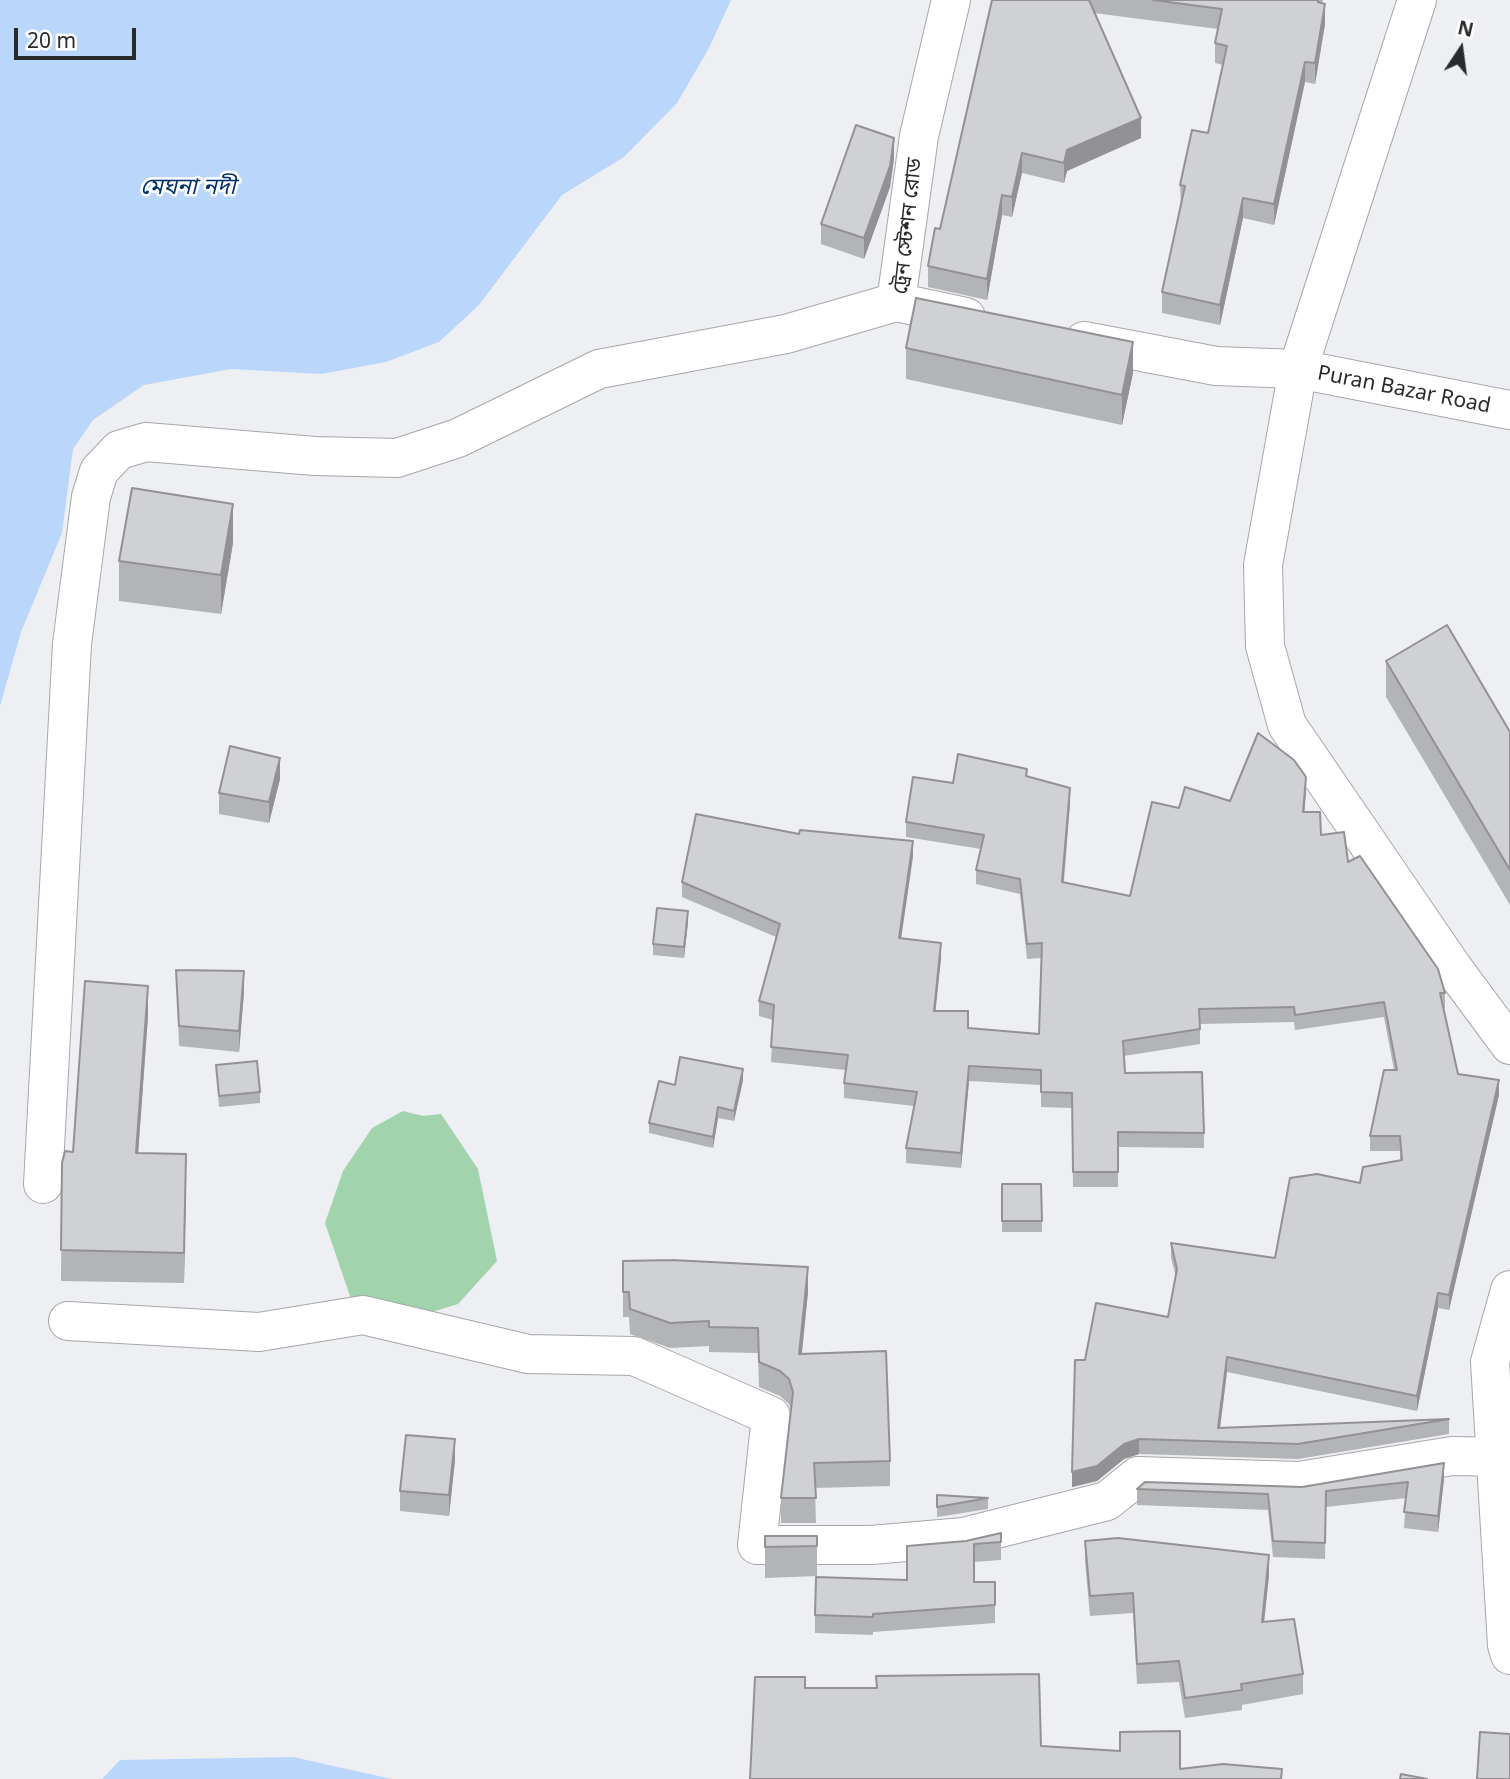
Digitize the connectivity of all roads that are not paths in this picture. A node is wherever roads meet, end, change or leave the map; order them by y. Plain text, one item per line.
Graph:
1 (951, 0) edge
2 (1418, 0) edge
3 (896, 302) junction
4 (1001, 325) edge
5 (1054, 336) edge
6 (1298, 369) junction
7 (1510, 410) edge
8 (1510, 1045) edge
9 (43, 1184) dead end
10 (1510, 1290) edge
11 (68, 1321) dead end
12 (1503, 1456) edge
13 (1510, 1656) edge

1 - 3 street, ট্রেন স্টেশন রোড
2 - 6 street
3 - 4 street, ট্রেন স্টেশন রোড
3 - 9 street
5 - 6 street
6 - 7 street, Puran Bazar Road
6 - 8 street
10 - 12 street
11 - 12 street
12 - 13 street

